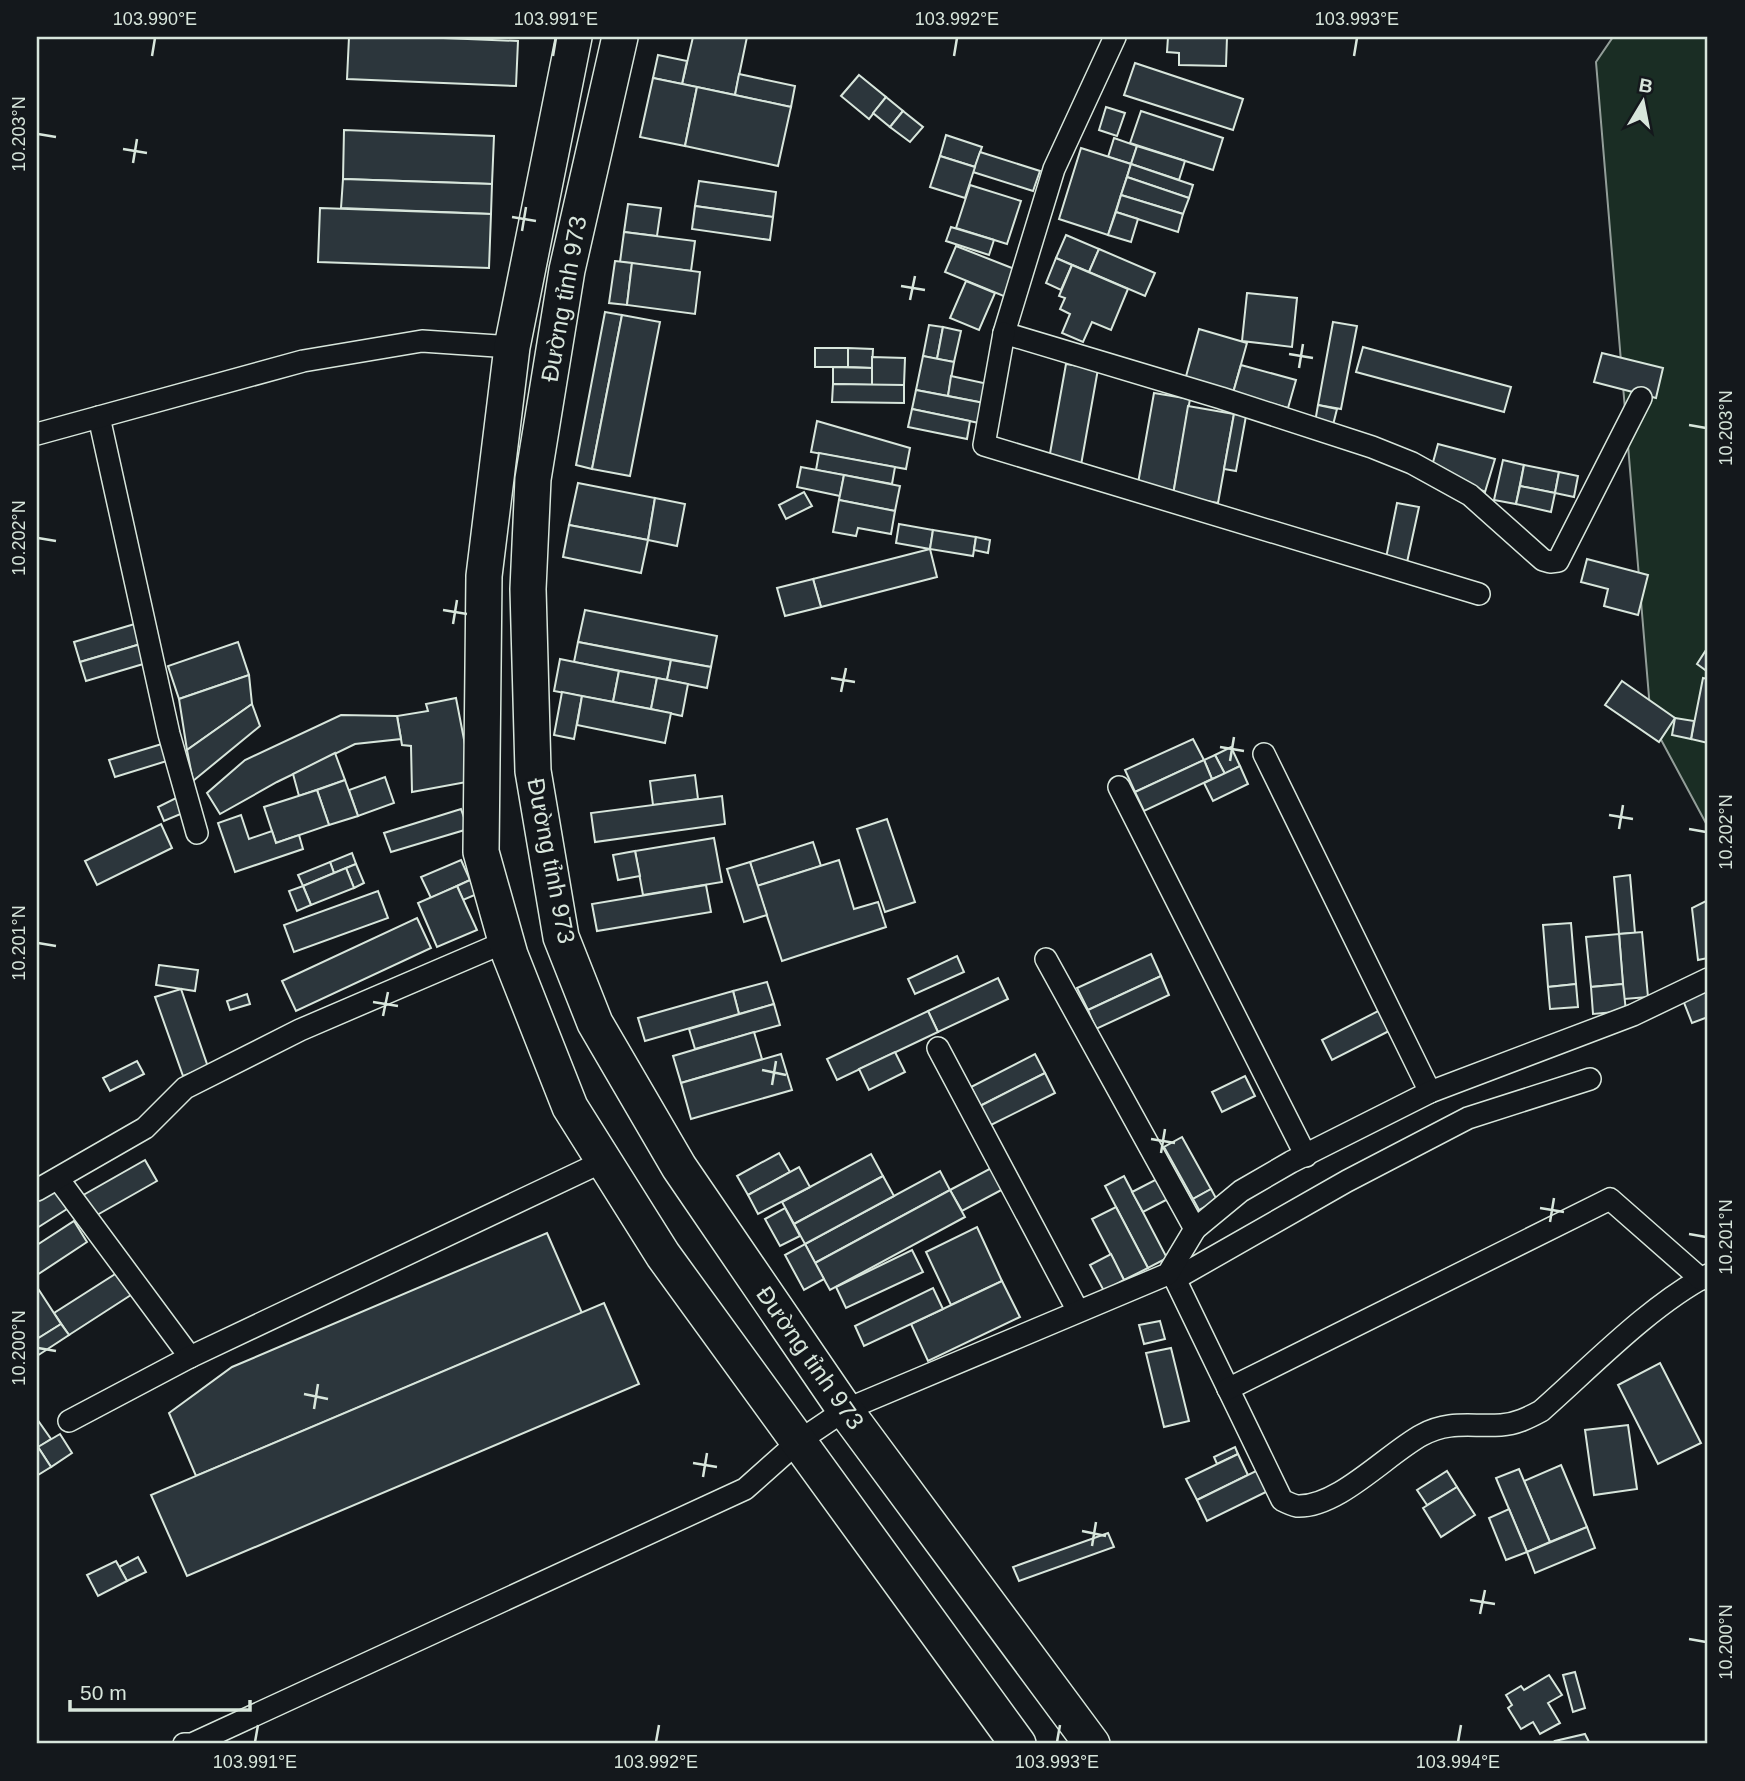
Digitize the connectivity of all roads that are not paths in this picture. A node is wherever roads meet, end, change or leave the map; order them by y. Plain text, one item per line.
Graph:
1 (574, 37) edge
2 (620, 37) edge
3 (1115, 37) edge
4 (1004, 332) junction
5 (512, 347) junction
6 (506, 385) junction
7 (547, 392) junction
8 (1642, 398) dead end
9 (99, 417) junction
10 (37, 434) edge
11 (1479, 594) dead end
12 (1264, 754) dead end
13 (1119, 787) dead end
14 (197, 833) dead end
15 (505, 942) junction
16 (1046, 959) dead end
17 (1708, 979) edge
18 (939, 1048) dead end
19 (1590, 1079) dead end
20 (1430, 1092) junction
21 (1306, 1156) junction
22 (604, 1161) junction
23 (62, 1184) dead end
24 (37, 1190) edge
25 (1195, 1229) junction
26 (1172, 1276) junction
27 (1704, 1277) edge
28 (1078, 1311) junction
29 (190, 1357) junction
30 (1228, 1389) junction
31 (845, 1410) junction
32 (69, 1421) dead end
33 (799, 1441) junction
34 (184, 1744) edge
35 (1018, 1744) edge
36 (1092, 1744) edge

1 - 5 main road, Đường tỉnh 973
2 - 7 main road, Đường tỉnh 973
3 - 4 street
4 - 8 street
4 - 11 street
5 - 6 main road, Đường tỉnh 973
5 - 9 street
6 - 7 main road
6 - 15 main road, Đường tỉnh 973
7 - 31 main road, Đường tỉnh 973
9 - 10 street
9 - 14 street
12 - 20 street
13 - 21 street
15 - 22 main road, Đường tỉnh 973
15 - 24 street
16 - 25 street
17 - 20 street
18 - 28 street
19 - 26 street
20 - 21 street
21 - 25 street
22 - 29 street
22 - 33 main road, Đường tỉnh 973
23 - 29 street
25 - 26 street
26 - 28 street
26 - 30 street
27 - 30 street
27 - 30 street
28 - 31 street
29 - 32 street
31 - 33 street
31 - 36 main road, Đường tỉnh 973
33 - 34 street
33 - 35 main road, Đường tỉnh 973

